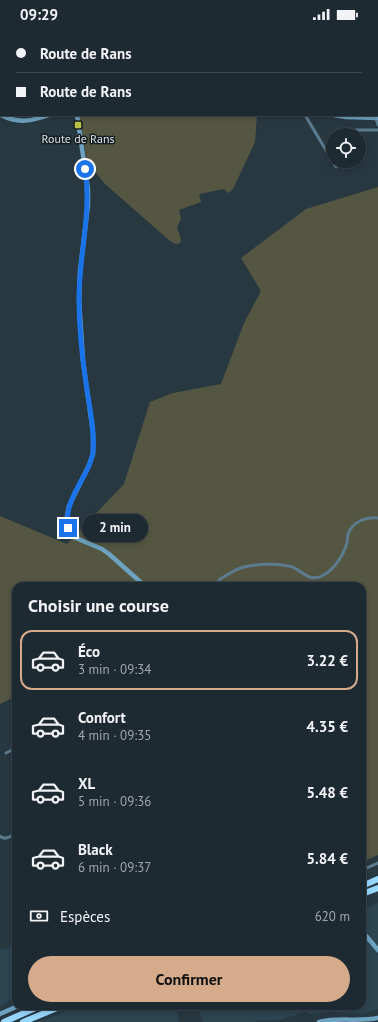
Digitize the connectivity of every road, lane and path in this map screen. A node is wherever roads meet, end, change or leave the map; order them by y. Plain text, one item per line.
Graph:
1 (3, 116) edge
2 (46, 116) edge
3 (77, 116) edge
4 (306, 116) edge
5 (340, 116) edge
6 (377, 118) edge
7 (378, 125) edge
8 (366, 130) edge
9 (378, 130) edge
10 (326, 150) edge
11 (378, 518) edge
12 (140, 582) edge
13 (218, 582) edge
14 (12, 750) edge
15 (6, 752) dead end
16 (12, 835) edge
17 (0, 836) edge
18 (378, 863) edge
19 (366, 868) edge
20 (378, 879) edge
21 (366, 884) edge
22 (378, 889) edge
23 (366, 894) edge
24 (366, 936) edge
25 (378, 950) edge
26 (12, 1009) edge
27 (31, 1010) edge
28 (52, 1010) edge
29 (0, 1014) edge
30 (378, 1018) edge
31 (4, 1022) edge
32 (23, 1022) edge
33 (319, 1022) edge

1 - 2 street
3 - 12 street
4 - 10 street
5 - 6 street
6 - 7 street
8 - 9 street
11 - 13 street
14 - 15 street
16 - 17 street
18 - 19 street
20 - 21 highway
22 - 23 highway
24 - 25 street
26 - 29 street
27 - 31 highway
28 - 32 highway
30 - 33 street

